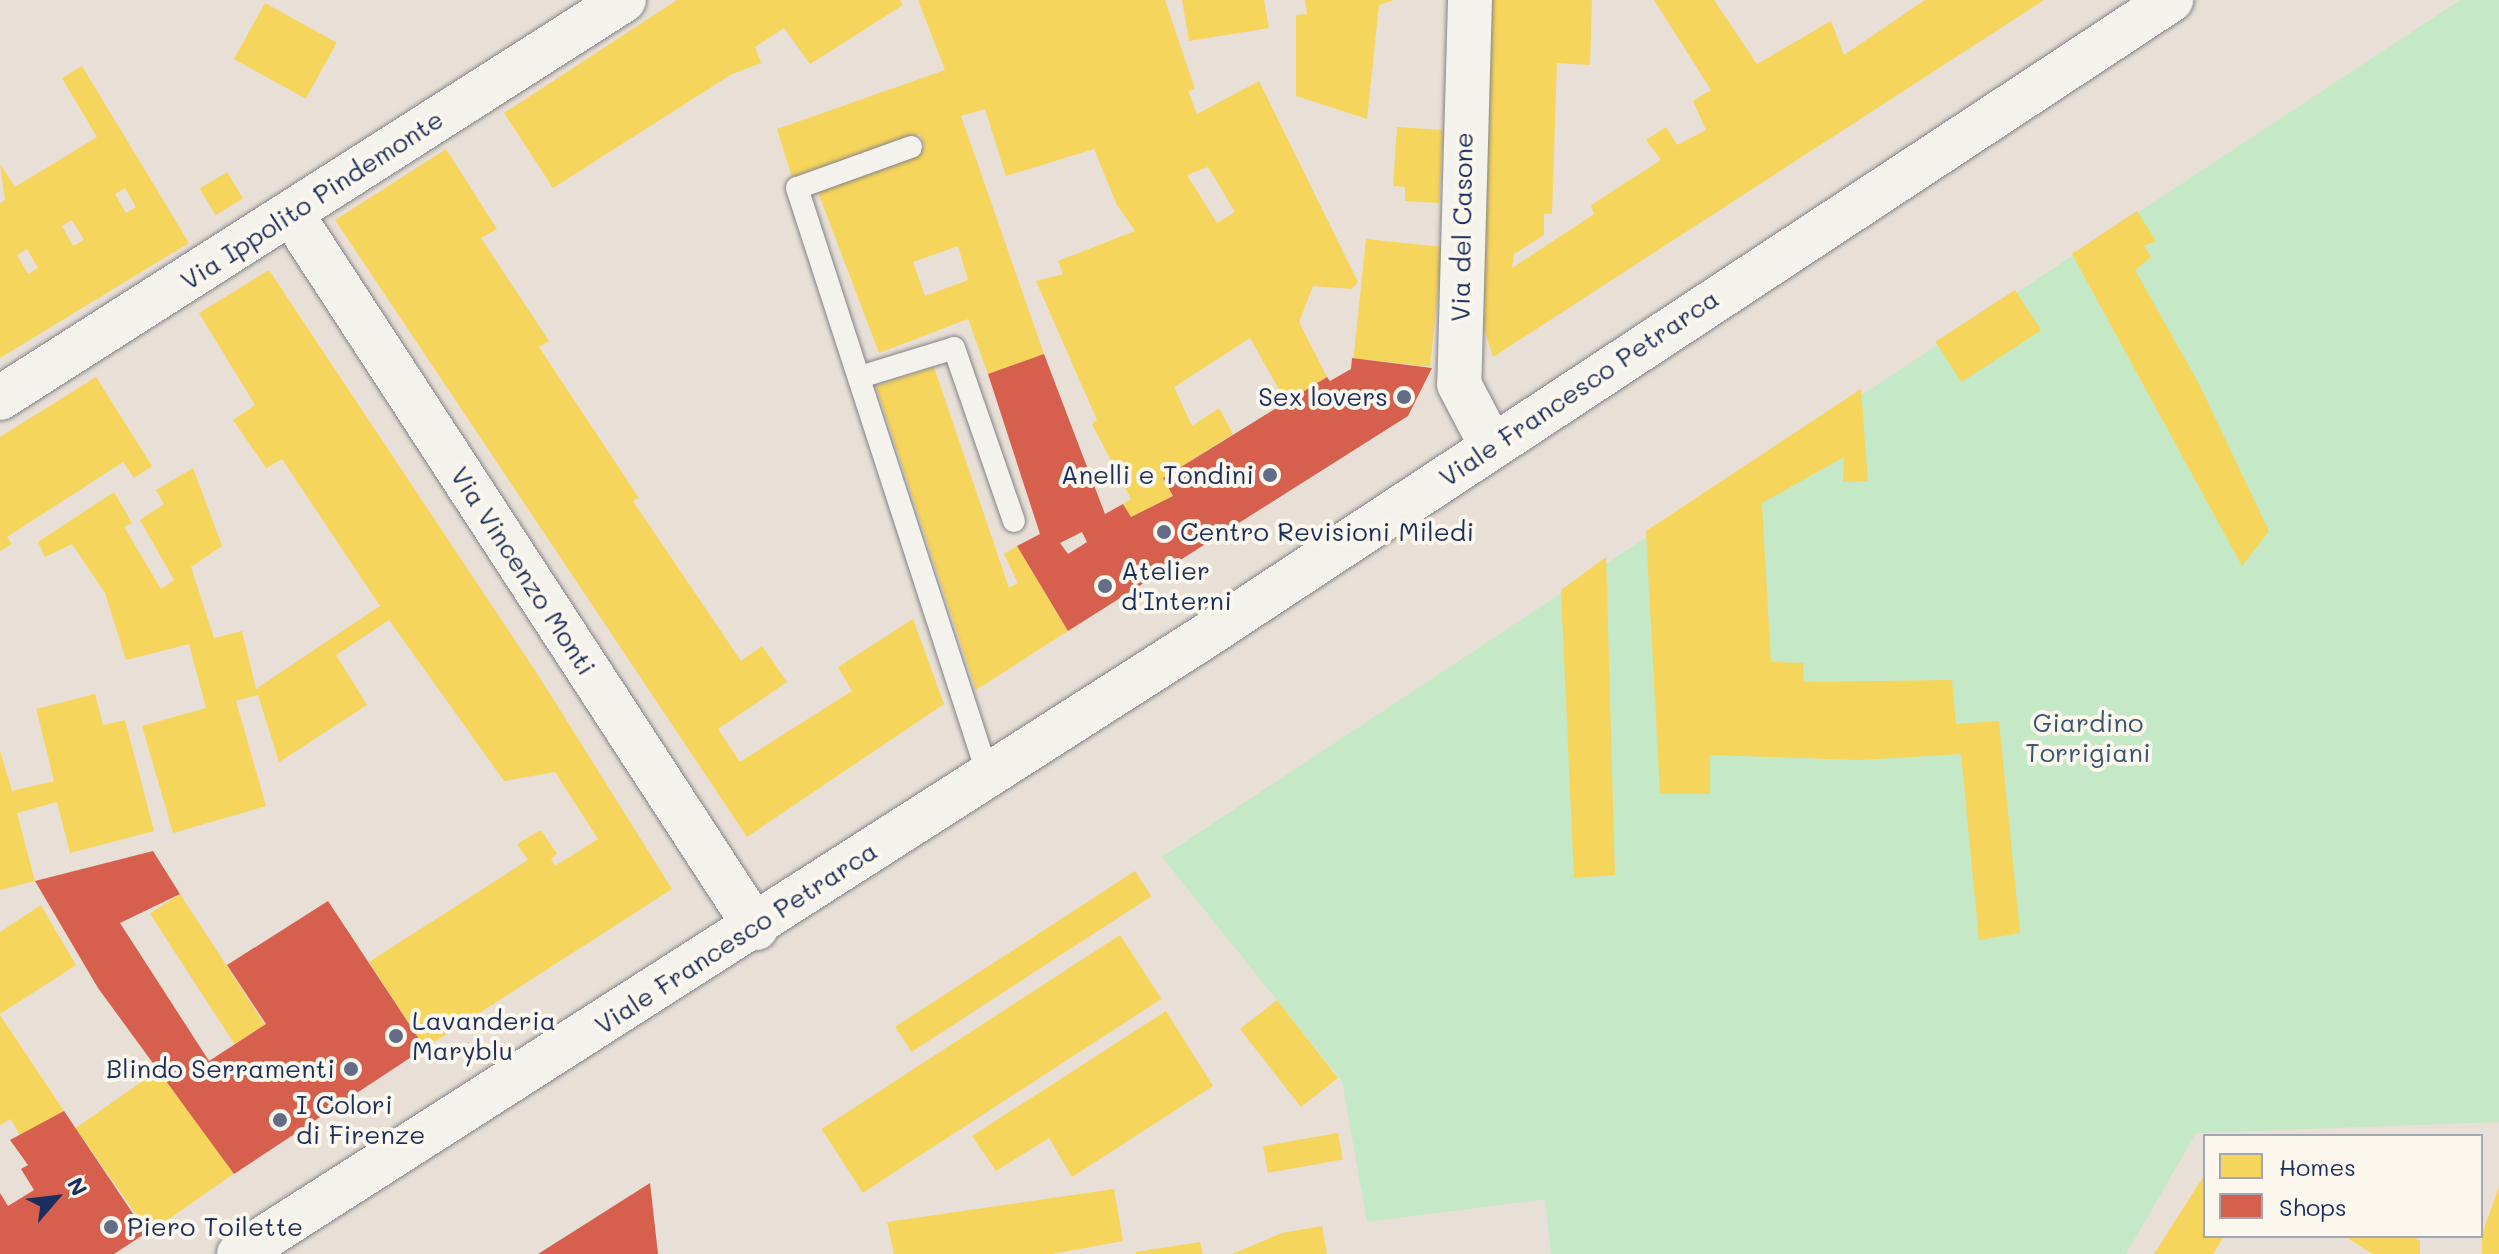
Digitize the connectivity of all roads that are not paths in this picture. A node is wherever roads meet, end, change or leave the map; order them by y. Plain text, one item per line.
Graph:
1 (624, 0) edge
2 (1470, 0) edge
3 (2171, 0) edge
4 (911, 147) dead end
5 (291, 213) junction
6 (860, 377) junction
7 (0, 398) edge
8 (1492, 447) junction
9 (1014, 521) dead end
10 (988, 775) junction
11 (756, 928) junction
12 (239, 1254) edge

1 - 5 main road, Via Ippolito Pindemonte
2 - 8 main road, Via del Casone
3 - 8 main road, Viale Francesco Petrarca
4 - 6 lane
5 - 7 main road, Via Ippolito Pindemonte
5 - 11 main road, Via Vincenzo Monti
6 - 9 lane
6 - 10 lane
8 - 10 main road, Viale Francesco Petrarca
10 - 11 main road, Viale Francesco Petrarca
11 - 12 main road, Viale Francesco Petrarca

